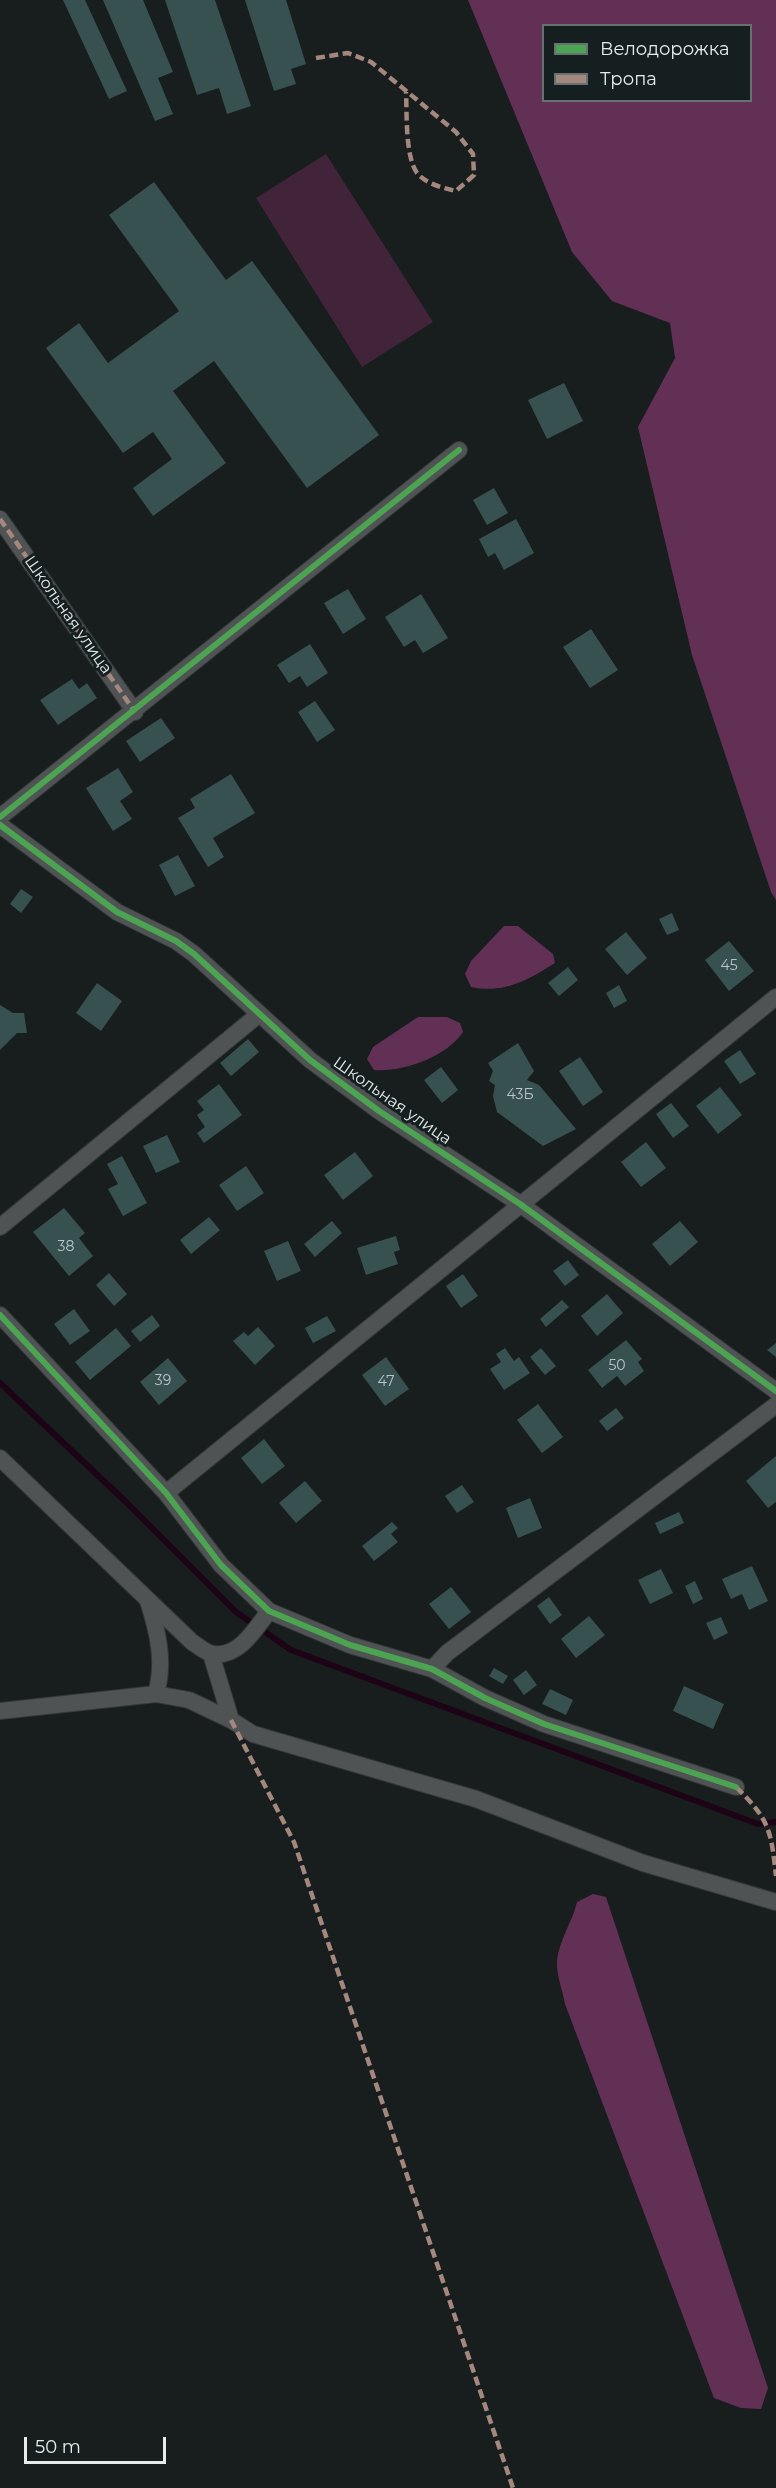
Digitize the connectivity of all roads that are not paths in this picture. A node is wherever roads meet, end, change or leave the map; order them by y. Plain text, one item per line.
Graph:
1 (459, 450) dead end
2 (0, 519) edge
3 (135, 712) junction
4 (0, 817) edge
5 (0, 825) edge
6 (776, 997) edge
7 (258, 1015) junction
8 (520, 1204) junction
9 (0, 1227) edge
10 (0, 1315) edge
11 (776, 1391) edge
12 (776, 1405) edge
13 (0, 1458) edge
14 (166, 1493) junction
15 (148, 1599) junction
16 (269, 1611) junction
17 (212, 1654) junction
18 (432, 1669) junction
19 (156, 1694) junction
20 (0, 1711) edge
21 (231, 1720) junction
22 (736, 1787) dead end
23 (776, 1902) edge

1 - 3 street
2 - 3 street, Школьная улица
3 - 4 street
5 - 7 street, Школьная улица
6 - 8 street
7 - 8 street, Школьная улица
7 - 9 street
8 - 11 street, Школьная улица
8 - 14 street
10 - 14 street
12 - 18 street
13 - 15 street
14 - 16 street
15 - 17 street
15 - 19 street
16 - 17 street
16 - 18 street
17 - 21 street
18 - 22 street
19 - 20 street
19 - 21 street
21 - 23 street

